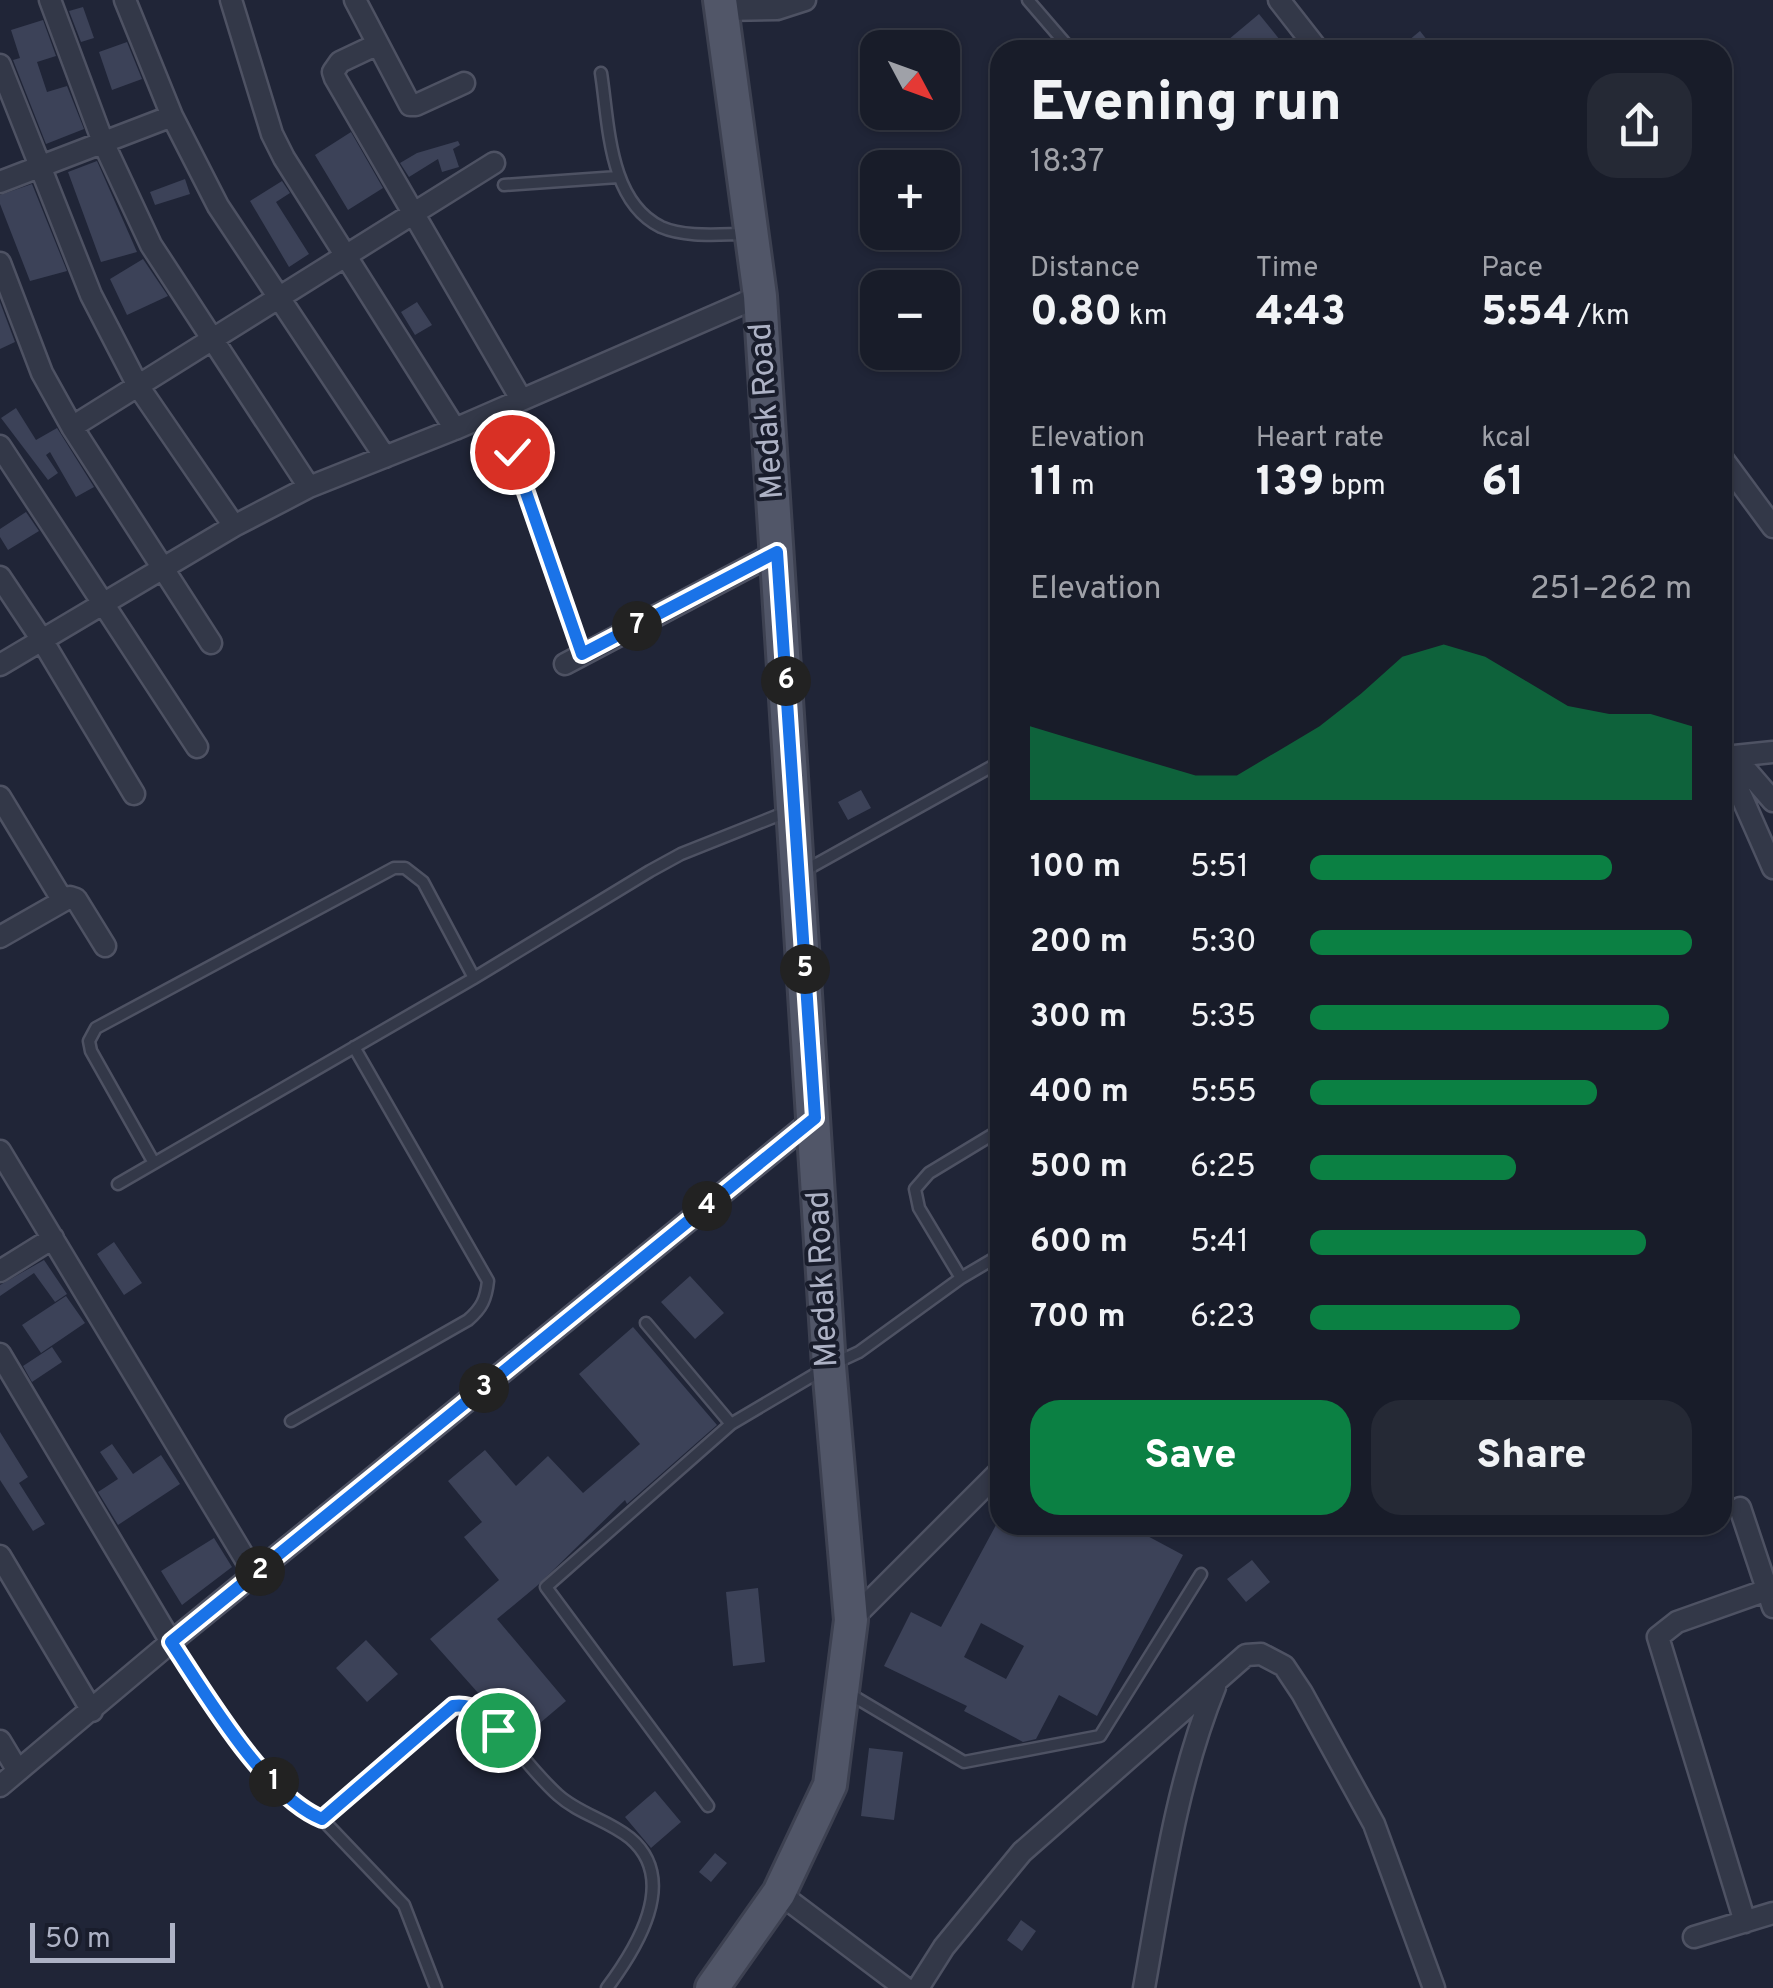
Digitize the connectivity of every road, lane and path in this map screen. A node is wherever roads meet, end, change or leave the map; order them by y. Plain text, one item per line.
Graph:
1 (50, 0) edge
2 (125, 0) edge
3 (231, 0) edge
4 (355, 0) edge
5 (805, 0) edge
6 (1028, 0) edge
7 (1279, 0) edge
8 (721, 5) edge
9 (1062, 40) edge
10 (1310, 40) edge
11 (378, 44) junction
12 (0, 65) edge
13 (601, 73) dead end
14 (464, 83) dead end
15 (172, 116) junction
16 (102, 142) junction
17 (494, 162) dead end
18 (39, 168) junction
19 (618, 177) junction
20 (0, 182) edge
21 (504, 185) dead end
22 (414, 212) junction
23 (752, 234) junction
24 (346, 255) junction
25 (0, 264) edge
26 (760, 296) junction
27 (280, 297) junction
28 (213, 339) junction
29 (138, 386) junction
30 (521, 399) junction
31 (72, 427) junction
32 (455, 429) junction
33 (0, 446) edge
34 (512, 452) dead end
35 (386, 457) junction
36 (1732, 472) edge
37 (309, 487) junction
38 (234, 526) junction
39 (1773, 527) edge
40 (777, 552) junction
41 (162, 570) junction
42 (0, 577) edge
43 (104, 604) junction
44 (42, 640) junction
45 (211, 642) dead end
46 (574, 659) joint
47 (0, 665) edge
48 (197, 747) dead end
49 (1773, 752) edge
50 (1732, 756) edge
51 (1732, 762) edge
52 (990, 768) edge
53 (1732, 769) edge
54 (134, 794) dead end
55 (0, 797) edge
56 (1773, 801) edge
57 (795, 808) junction
58 (1773, 868) edge
59 (799, 874) junction
60 (62, 901) junction
61 (0, 937) edge
62 (104, 946) dead end
63 (474, 978) junction
64 (354, 1047) junction
65 (815, 1118) junction
66 (990, 1136) edge
67 (0, 1151) edge
68 (154, 1162) junction
69 (118, 1184) dead end
70 (52, 1238) junction
71 (990, 1261) edge
72 (0, 1271) edge
73 (961, 1278) junction
74 (646, 1324) dead end
75 (0, 1354) edge
76 (829, 1366) junction
77 (291, 1420) dead end
78 (731, 1424) junction
79 (990, 1481) edge
80 (1740, 1508) dead end
81 (0, 1556) edge
82 (256, 1574) junction
83 (1200, 1574) dead end
84 (1771, 1595) edge
85 (850, 1620) junction
86 (171, 1642) junction
87 (1218, 1680) junction
88 (841, 1689) junction
89 (92, 1710) junction
90 (0, 1741) edge
91 (18, 1771) junction
92 (0, 1786) edge
93 (708, 1806) dead end
94 (322, 1819) junction
95 (778, 1892) junction
96 (1773, 1913) edge
97 (1746, 1922) junction
98 (1694, 1937) dead end
99 (436, 1988) edge
100 (607, 1988) edge
101 (712, 1988) edge
102 (906, 1988) edge
103 (918, 1988) edge
104 (1144, 1988) edge
105 (1434, 1988) edge

1 - 16 street
2 - 15 street
3 - 24 street
4 - 11 street
5 - 8 street
6 - 9 lane
7 - 10 street
8 - 23 main road, Medak Road
11 - 14 street
11 - 22 street
12 - 18 street
13 - 19 lane
15 - 16 street
15 - 27 street
16 - 18 street
16 - 28 street
17 - 22 street
18 - 20 street
18 - 29 street
19 - 21 lane
19 - 23 lane
22 - 24 street
22 - 30 street
23 - 26 main road, Medak Road
24 - 27 street
24 - 32 street
25 - 31 street
26 - 30 street
26 - 40 main road, Medak Road
27 - 28 street
27 - 35 street
28 - 29 street
28 - 37 street
29 - 31 street
29 - 38 street
30 - 32 street
31 - 41 street
32 - 35 street
33 - 43 street
34 - 46 lane
35 - 37 street
36 - 39 street
37 - 38 street
38 - 41 street
40 - 46 street
40 - 57 main road, Medak Road
41 - 43 street
41 - 45 street
42 - 44 street
43 - 44 street
43 - 48 street
44 - 47 street
44 - 54 street
49 - 50 street
51 - 56 street
52 - 59 lane
53 - 58 street
55 - 60 street
57 - 59 main road, Medak Road
57 - 63 lane
59 - 65 main road, Medak Road
60 - 61 street
60 - 62 street
63 - 64 lane
63 - 68 lane
64 - 68 lane
64 - 77 lane
65 - 76 main road, Medak Road
65 - 82 street
66 - 73 lane
67 - 70 street
68 - 69 lane
70 - 72 street
70 - 82 street
71 - 73 lane
73 - 76 lane
74 - 78 lane
75 - 86 street
76 - 78 lane
76 - 85 main road, Medak Road
78 - 93 lane
79 - 85 street
80 - 84 street
81 - 89 street
82 - 86 street
83 - 88 lane
84 - 97 street
85 - 88 main road, Medak Road
86 - 89 street
86 - 94 lane
87 - 103 street
87 - 104 street
87 - 105 street
88 - 95 main road, Medak Road
89 - 91 street
90 - 91 street
91 - 92 street
94 - 99 lane
94 - 100 lane
95 - 101 main road, Medak Road
95 - 102 street
96 - 97 street
97 - 98 street

